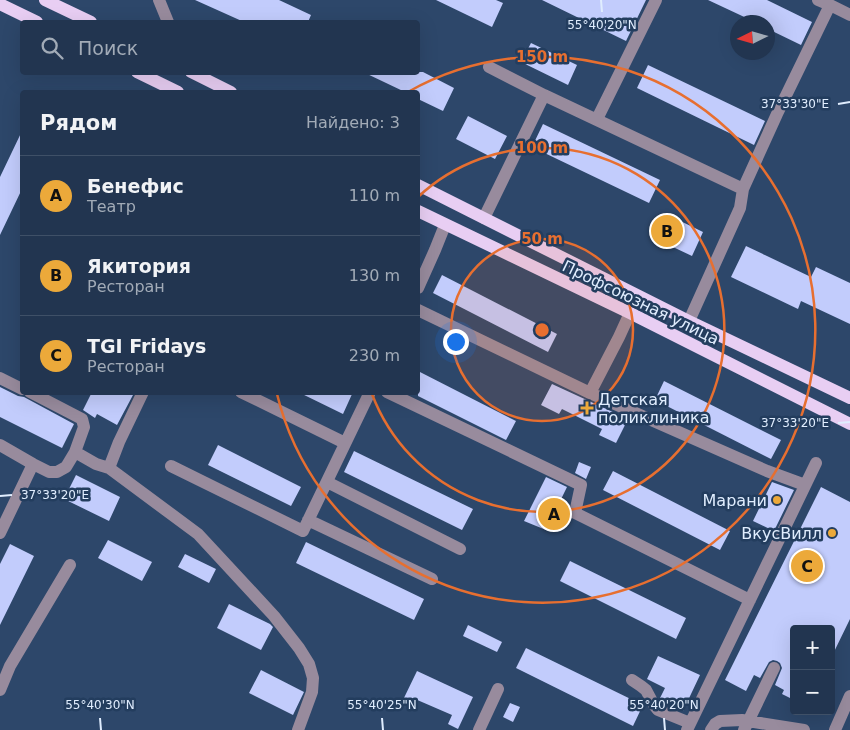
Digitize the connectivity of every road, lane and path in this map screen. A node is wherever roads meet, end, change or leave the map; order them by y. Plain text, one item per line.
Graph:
1 (158, 0) edge
2 (656, 0) edge
3 (53, 2) edge
4 (824, 3) edge
5 (0, 4) edge
6 (850, 15) edge
7 (33, 20) edge
8 (87, 20) edge
9 (167, 20) edge
10 (489, 67) dead end
11 (143, 75) edge
12 (197, 75) edge
13 (174, 90) edge
14 (227, 90) edge
15 (544, 95) junction
16 (597, 119) junction
17 (420, 187) edge
18 (743, 189) junction
19 (420, 212) edge
20 (484, 218) junction
21 (445, 225) junction
22 (420, 284) edge
23 (420, 311) edge
24 (630, 313) junction
25 (690, 322) junction
26 (0, 378) edge
27 (20, 388) edge
28 (590, 393) junction
29 (36, 395) edge
30 (142, 395) edge
31 (247, 395) edge
32 (369, 395) edge
33 (393, 395) edge
34 (850, 398) edge
35 (850, 424) edge
36 (345, 443) junction
37 (0, 446) edge
38 (76, 452) junction
39 (816, 462) dead end
40 (33, 464) junction
41 (171, 466) dead end
42 (109, 468) junction
43 (326, 482) junction
44 (805, 486) junction
45 (308, 520) junction
46 (0, 533) edge
47 (460, 549) dead end
48 (70, 565) dead end
49 (432, 578) dead end
50 (750, 600) junction
51 (774, 668) dead end
52 (632, 680) dead end
53 (498, 688) dead end
54 (0, 690) edge
55 (850, 696) edge
56 (688, 727) edge
57 (298, 730) edge
58 (479, 730) edge
59 (711, 730) edge
60 (744, 730) edge
61 (804, 730) edge
62 (835, 730) edge

1 - 9 street
2 - 16 street
3 - 8 main road
4 - 6 street
4 - 18 street
5 - 7 main road
10 - 15 street
11 - 13 main road
12 - 14 main road
15 - 16 street
15 - 20 street
16 - 18 street
17 - 20 main road, Профсоюзная улица
18 - 25 street
19 - 21 main road, Профсоюзная улица
20 - 25 main road, Профсоюзная улица
21 - 22 street
21 - 24 main road, Профсоюзная улица
23 - 28 street
24 - 28 street
24 - 35 main road, Профсоюзная улица
25 - 34 main road, Профсоюзная улица
26 - 27 street
28 - 44 street
29 - 38 street
30 - 42 street
31 - 36 street
32 - 36 street
33 - 50 street
36 - 43 street
37 - 40 street
38 - 40 street
38 - 42 street
39 - 44 street
40 - 46 street
41 - 45 street
42 - 57 street
43 - 45 street
43 - 47 street
44 - 50 street
45 - 49 street
48 - 54 street
50 - 56 street
51 - 60 street
52 - 56 street
53 - 58 street
55 - 62 street
59 - 61 street

